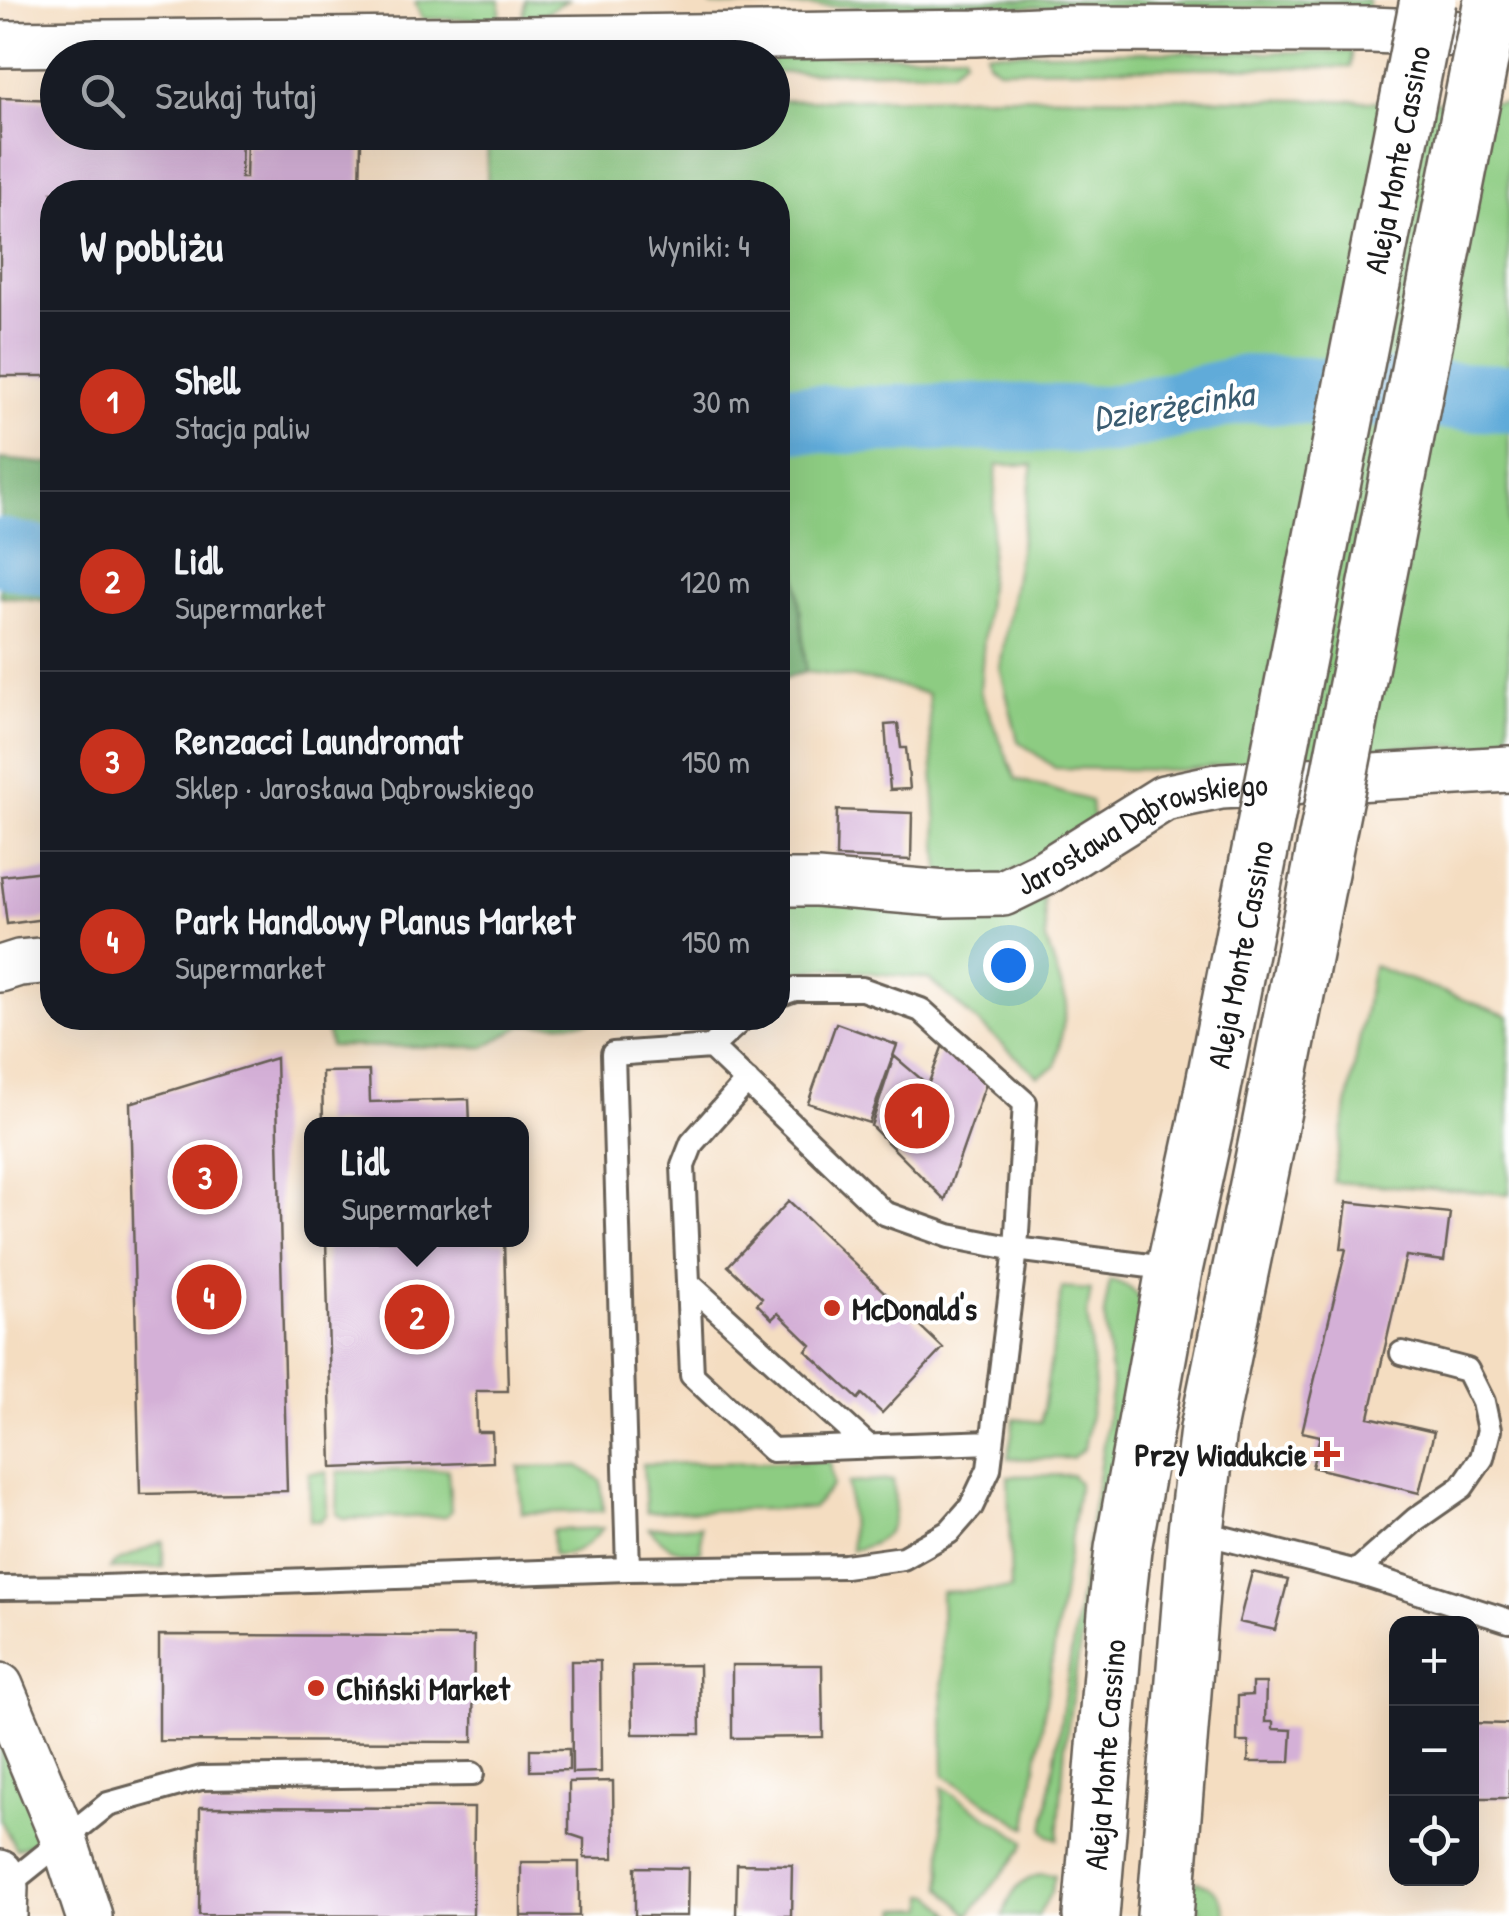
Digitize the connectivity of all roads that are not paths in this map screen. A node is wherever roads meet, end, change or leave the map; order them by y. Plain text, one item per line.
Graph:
1 (1428, 0) edge
2 (1492, 0) edge
3 (620, 19) edge
4 (1509, 36) edge
5 (99, 40) edge
6 (40, 42) edge
7 (0, 44) edge
8 (1509, 770) edge
9 (790, 883) edge
10 (40, 961) edge
11 (0, 969) edge
12 (790, 991) edge
13 (730, 1030) edge
14 (712, 1047) junction
15 (747, 1080) junction
16 (1016, 1249) junction
17 (1174, 1270) junction
18 (688, 1283) junction
19 (1402, 1352) dead end
20 (992, 1442) junction
21 (869, 1447) junction
22 (1196, 1530) junction
23 (628, 1569) junction
24 (1356, 1572) junction
25 (0, 1588) edge
26 (1509, 1622) edge
27 (0, 1686) edge
28 (472, 1774) dead end
29 (64, 1840) junction
30 (3, 1892) edge
31 (89, 1916) edge
32 (1091, 1916) edge
33 (1165, 1916) edge

1 - 17 street, Aleja Monte Cassino, bridge
2 - 22 street, Aleja Monte Cassino, bridge
3 - 4 street
3 - 5 street
6 - 7 street
8 - 9 street, Jarosława Dąbrowskiego
10 - 11 street
12 - 16 lane
13 - 14 lane
14 - 15 lane
14 - 23 lane
15 - 16 lane
15 - 18 lane
16 - 17 lane
16 - 20 lane
17 - 32 street, Aleja Monte Cassino
18 - 21 lane
18 - 21 lane
19 - 24 lane
20 - 21 lane
20 - 23 lane
22 - 24 lane
22 - 33 street, Aleja Monte Cassino
23 - 25 lane
24 - 26 lane
27 - 29 street
28 - 29 lane
29 - 30 lane
29 - 31 street

